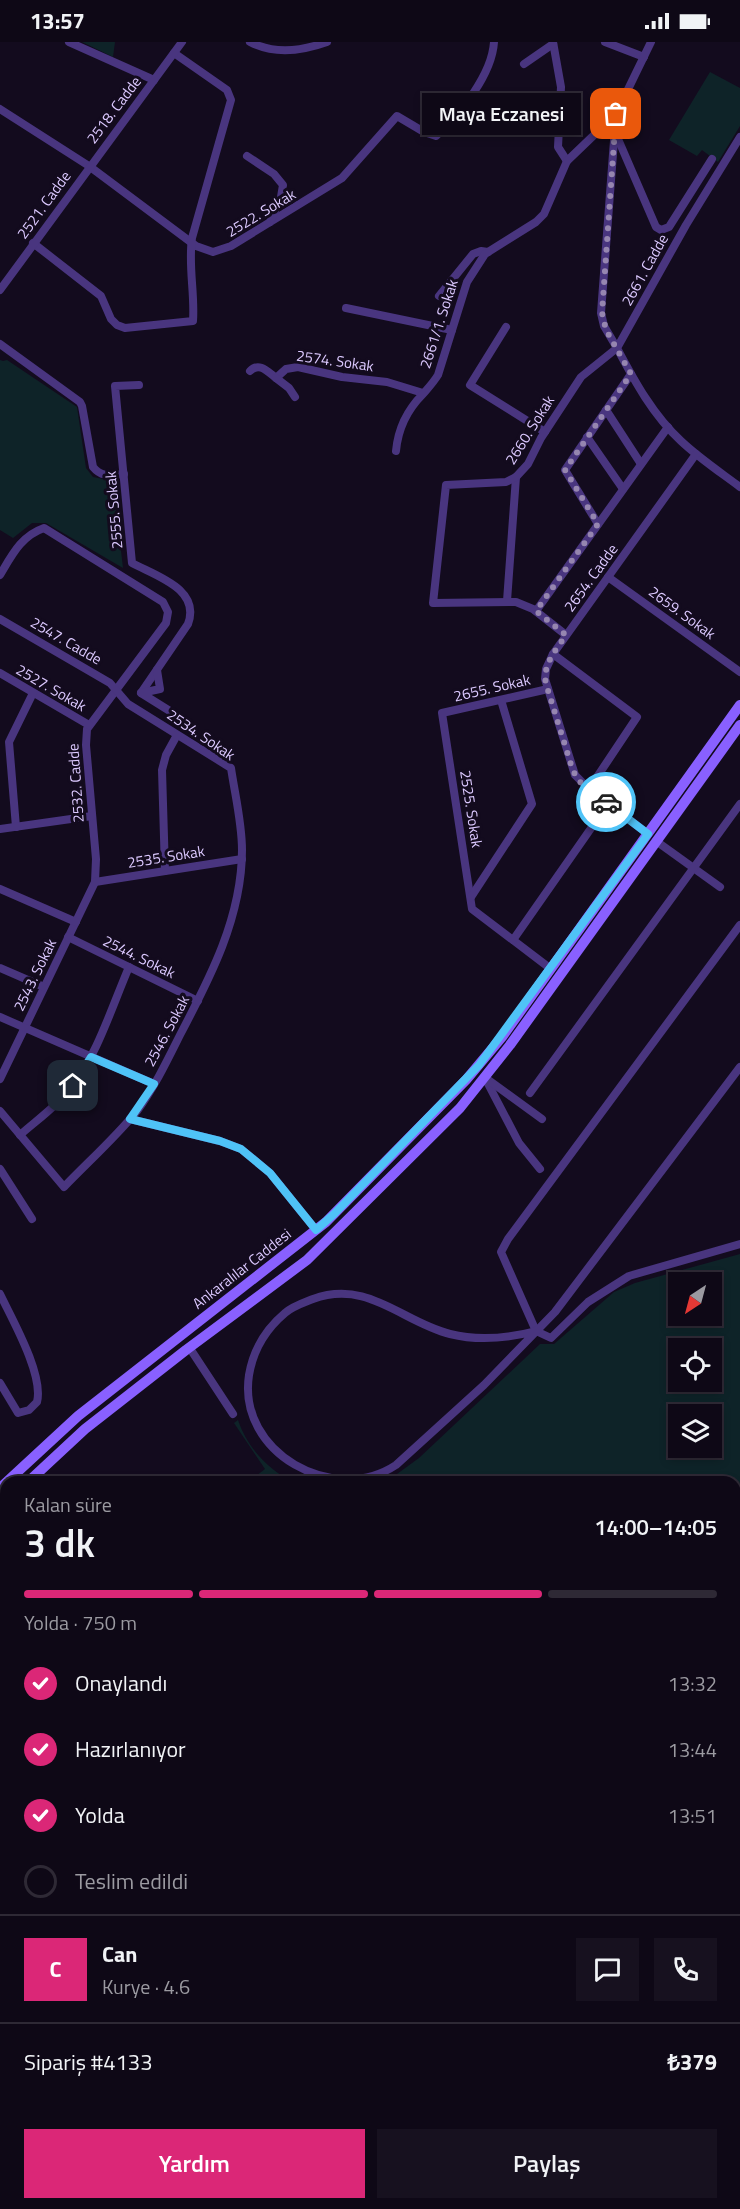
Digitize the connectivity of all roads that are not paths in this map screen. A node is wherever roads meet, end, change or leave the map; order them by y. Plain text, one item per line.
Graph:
1 (69, 42) edge
2 (182, 42) edge
3 (250, 42) edge
4 (327, 42) edge
5 (494, 42) edge
6 (605, 42) edge
7 (651, 42) edge
8 (553, 43) edge
9 (174, 53) junction
10 (644, 57) junction
11 (524, 64) dead end
12 (154, 80) junction
13 (0, 109) edge
14 (616, 114) junction
15 (615, 130) junction
16 (740, 137) edge
17 (247, 156) dead end
18 (712, 159) dead end
19 (567, 161) junction
20 (89, 166) junction
21 (269, 224) junction
22 (33, 243) junction
23 (191, 243) junction
24 (488, 252) junction
25 (0, 290) edge
26 (439, 296) dead end
27 (346, 308) dead end
28 (506, 327) dead end
29 (452, 330) junction
30 (0, 344) edge
31 (617, 348) junction
32 (250, 371) dead end
33 (631, 374) junction
34 (276, 378) junction
35 (139, 385) dead end
36 (423, 393) junction
37 (295, 397) dead end
38 (606, 410) junction
39 (668, 427) junction
40 (545, 432) junction
41 (587, 437) junction
42 (396, 451) dead end
43 (696, 454) junction
44 (641, 464) junction
45 (124, 474) junction
46 (516, 477) junction
47 (740, 487) edge
48 (623, 489) junction
49 (598, 524) junction
50 (0, 575) edge
51 (608, 577) junction
52 (507, 601) junction
53 (536, 611) junction
54 (0, 619) edge
55 (566, 635) junction
56 (553, 654) junction
57 (157, 670) junction
58 (740, 672) edge
59 (0, 673) edge
60 (116, 689) junction
61 (548, 689) junction
62 (33, 693) junction
63 (141, 693) junction
64 (501, 700) junction
65 (740, 705) edge
66 (174, 713) dead end
67 (442, 713) joint
68 (88, 725) junction
69 (740, 725) edge
70 (177, 735) junction
71 (589, 789) junction
72 (608, 804) junction
73 (740, 804) edge
74 (92, 816) junction
75 (16, 827) junction
76 (0, 829) edge
77 (652, 837) junction
78 (242, 859) junction
79 (694, 867) junction
80 (165, 871) junction
81 (95, 882) junction
82 (720, 887) dead end
83 (0, 889) edge
84 (471, 897) junction
85 (76, 922) junction
86 (740, 925) edge
87 (68, 937) junction
88 (513, 940) junction
89 (129, 967) junction
90 (0, 968) edge
91 (551, 969) junction
92 (44, 987) junction
93 (198, 1001) junction
94 (0, 1017) edge
95 (25, 1028) junction
96 (91, 1057) junction
97 (740, 1067) edge
98 (485, 1078) junction
99 (0, 1079) edge
100 (154, 1084) junction
101 (530, 1093) dead end
102 (0, 1111) edge
103 (130, 1119) junction
104 (542, 1119) dead end
105 (20, 1135) junction
106 (540, 1169) dead end
107 (0, 1170) edge
108 (32, 1219) dead end
109 (316, 1230) junction
110 (325, 1243) junction
111 (740, 1244) edge
112 (0, 1294) edge
113 (536, 1331) junction
114 (189, 1347) junction
115 (0, 1383) edge
116 (90, 1406) junction
117 (233, 1414) dead end
118 (100, 1417) junction
119 (13, 1476) edge
120 (34, 1476) edge
121 (320, 1476) edge
122 (375, 1476) edge

1 - 12 street
2 - 9 street, 2518. Cadde
3 - 4 street
5 - 21 street, 2522. Sokak
6 - 10 street
7 - 10 street, 2661/1. Sokak
8 - 11 street
8 - 19 street
9 - 12 street, 2518. Cadde
9 - 23 street
10 - 14 street, 2661/1. Sokak
12 - 20 street, 2518. Cadde
13 - 20 street, 2518. Cadde
14 - 15 street
14 - 19 street, 2661/1. Sokak
15 - 18 street
15 - 31 street
16 - 31 street, 2661. Cadde
17 - 21 street
19 - 24 street, 2661/1. Sokak
20 - 22 street, 2521. Cadde
20 - 23 street, 2522. Sokak
21 - 23 street, 2522. Sokak
22 - 23 street
22 - 25 street, 2521. Cadde
24 - 26 street
24 - 29 street, 2661/1. Sokak
27 - 29 street
28 - 40 street
29 - 36 street, 2661/1. Sokak
30 - 45 street
31 - 33 street
31 - 40 street, 2660. Sokak
32 - 34 street
33 - 38 street
33 - 39 street
34 - 36 street, 2574. Sokak
34 - 37 street
35 - 45 street, 2555. Sokak
36 - 42 street, 2661/1. Sokak
38 - 41 street
38 - 44 street
39 - 43 street
39 - 44 street
40 - 46 street, 2660. Sokak
41 - 48 street
41 - 49 street
43 - 47 street
43 - 51 street, 2654. Cadde
44 - 48 street
45 - 57 street, 2555. Sokak
46 - 52 street
46 - 52 street, 2660. Sokak
48 - 49 street
49 - 53 street
50 - 60 street, 2532. Cadde
51 - 55 street, 2654. Cadde
51 - 58 street, 2659. Sokak
52 - 53 street
53 - 55 street
54 - 60 street, 2547. Cadde
55 - 56 street, 2654. Cadde
56 - 61 street, 2654. Cadde
56 - 71 street
57 - 63 street, 2555. Sokak
57 - 63 street
59 - 62 street, 2527. Sokak
60 - 68 street, 2532. Cadde
60 - 70 street, 2534. Sokak
61 - 64 street, 2655. Sokak
61 - 71 street, 2654. Cadde
62 - 68 street, 2527. Sokak
62 - 75 street
63 - 66 street
64 - 67 street, 2655. Sokak
64 - 84 street
65 - 77 main road, Ankaralılar Caddesi
67 - 84 street, 2525. Sokak
68 - 74 street, 2532. Cadde
69 - 77 main road, Ankaralılar Caddesi
70 - 78 street, 2534. Sokak
70 - 80 street
71 - 72 street, 2654. Cadde
72 - 77 street, 2654. Cadde
72 - 88 street
73 - 79 street
74 - 75 street
74 - 81 street, 2532. Cadde
75 - 76 street
77 - 79 street, 2654. Cadde
77 - 91 main road, Ankaralılar Caddesi
77 - 98 main road, Ankaralılar Caddesi
78 - 80 street, 2535. Sokak
78 - 93 street, 2546. Sokak
79 - 82 street, 2654. Cadde
79 - 101 street
80 - 81 street, 2535. Sokak
81 - 85 street, 2543. Sokak
83 - 85 street
84 - 88 street, 2525. Sokak
85 - 87 street, 2543. Sokak
86 - 113 street
87 - 89 street, 2544. Sokak
87 - 92 street, 2543. Sokak
88 - 91 street
89 - 93 street, 2544. Sokak
89 - 96 street
90 - 92 street
91 - 109 main road, Ankaralılar Caddesi
92 - 95 street, 2543. Sokak
93 - 100 street, 2546. Sokak
94 - 95 street
95 - 96 street
95 - 99 street, 2543. Sokak
96 - 100 street
96 - 105 street
97 - 113 street
98 - 104 street
98 - 106 street
98 - 110 main road, Ankaralılar Caddesi
100 - 103 street, 2546. Sokak
102 - 105 street
103 - 105 street, 2546. Sokak
103 - 109 street
107 - 108 street
109 - 110 main road
109 - 116 main road, Ankaralılar Caddesi
110 - 114 main road, Ankaralılar Caddesi
111 - 113 street
112 - 115 street
113 - 121 street
113 - 122 street
114 - 117 street
114 - 118 main road, Ankaralılar Caddesi
116 - 118 main road
116 - 119 main road, Ankaralılar Caddesi
118 - 120 main road, Ankaralılar Caddesi

